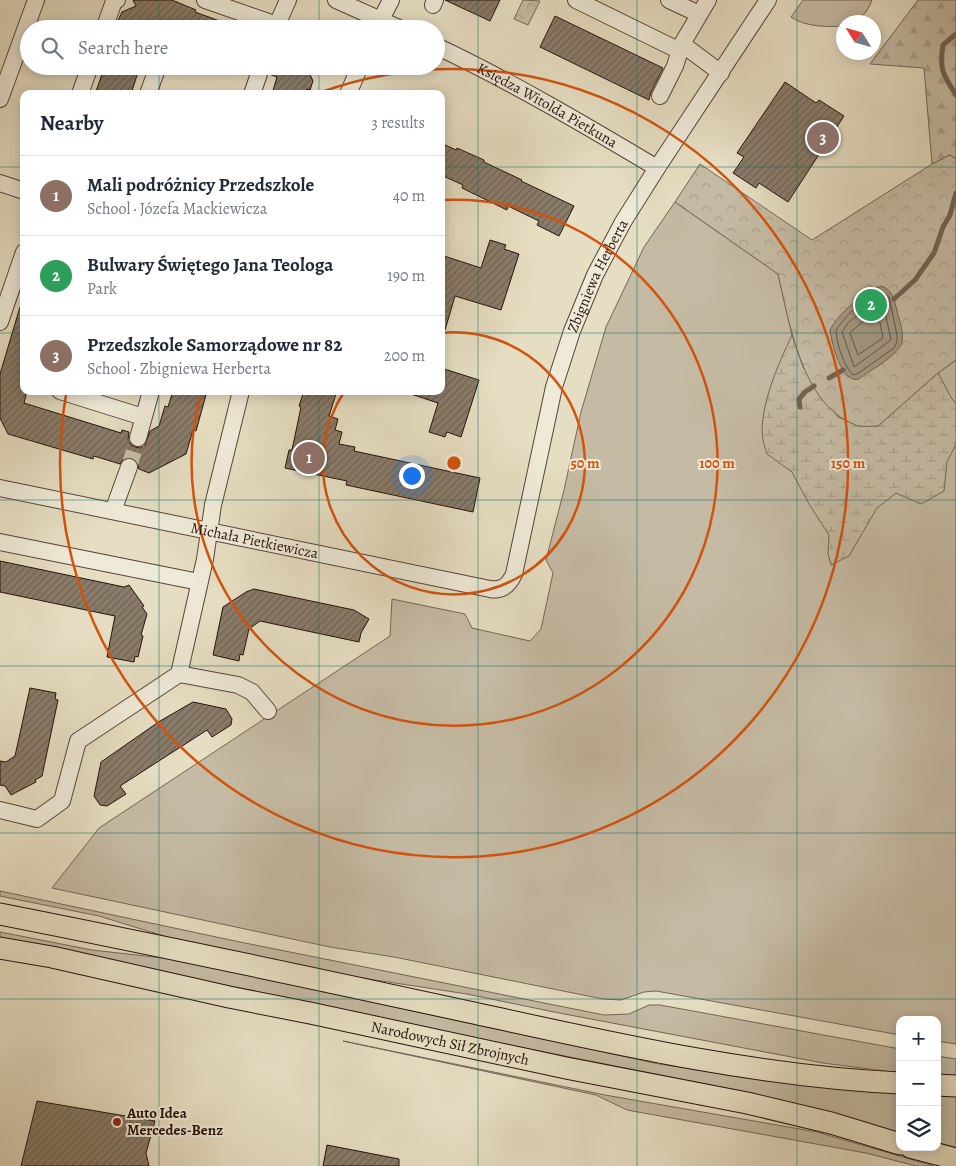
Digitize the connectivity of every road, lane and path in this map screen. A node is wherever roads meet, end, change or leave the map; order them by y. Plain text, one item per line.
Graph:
1 (36, 0) edge
2 (117, 0) edge
3 (205, 0) edge
4 (288, 0) edge
5 (336, 0) edge
6 (391, 0) edge
7 (576, 0) edge
8 (669, 0) edge
9 (708, 0) edge
10 (768, 0) edge
11 (699, 14) junction
12 (29, 20) edge
13 (107, 20) edge
14 (258, 20) edge
15 (282, 20) edge
16 (371, 20) edge
17 (380, 20) edge
18 (20, 44) edge
19 (681, 48) junction
20 (445, 51) edge
21 (721, 73) junction
22 (87, 75) edge
23 (155, 75) edge
24 (259, 75) edge
25 (356, 75) edge
26 (81, 90) edge
27 (149, 90) edge
28 (253, 90) edge
29 (350, 90) edge
30 (660, 96) dead end
31 (0, 99) edge
32 (657, 168) junction
33 (0, 183) edge
34 (20, 190) edge
35 (20, 264) edge
36 (0, 322) edge
37 (73, 395) edge
38 (150, 395) edge
39 (240, 395) edge
40 (144, 417) junction
41 (138, 438) tunnel mouth
42 (129, 467) tunnel mouth
43 (0, 488) edge
44 (114, 511) junction
45 (208, 531) junction
46 (0, 542) edge
47 (199, 582) junction
48 (507, 585) joint
49 (179, 674) junction
50 (268, 710) dead end
51 (0, 810) edge
52 (0, 914) edge
53 (0, 948) edge
54 (896, 1083) edge
55 (941, 1085) edge
56 (956, 1086) edge
57 (896, 1143) edge
58 (925, 1151) edge
59 (956, 1159) edge

1 - 12 street
2 - 13 street
3 - 14 street
4 - 15 street
5 - 16 street
6 - 17 street
7 - 19 street
8 - 11 street
9 - 11 street
10 - 21 street, Zbigniewa Herberta
11 - 19 street
18 - 31 street
19 - 21 street
19 - 30 street
20 - 32 street, Księdza Witolda Pietkuna
21 - 32 street, Zbigniewa Herberta
22 - 26 street
23 - 27 street
24 - 28 street
25 - 29 street
32 - 48 street, Zbigniewa Herberta
33 - 34 street
35 - 36 street
37 - 40 street
38 - 40 street
39 - 45 street
40 - 41 street
42 - 44 street
43 - 44 street, Michała Pietkiewicza
44 - 45 street, Michała Pietkiewicza
45 - 47 street
45 - 48 street, Michała Pietkiewicza
46 - 47 street
47 - 49 street
49 - 50 street
49 - 51 street
52 - 54 main road
53 - 57 main road, Narodowych Sił Zbrojnych
55 - 56 main road
58 - 59 main road

